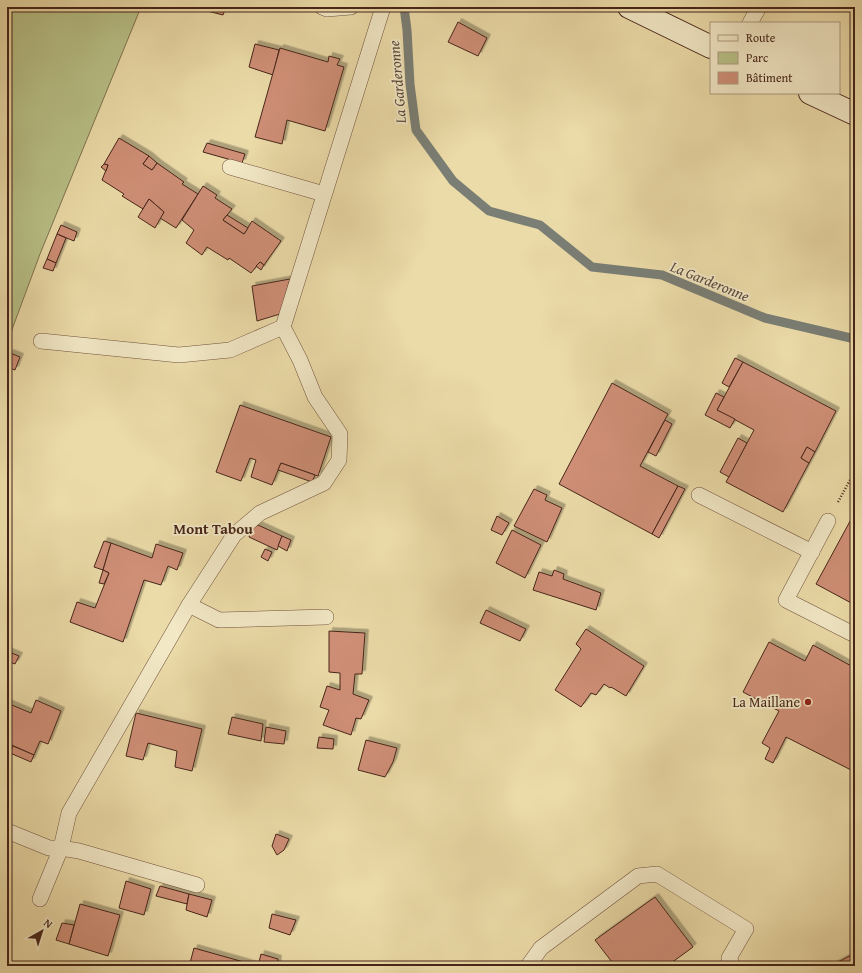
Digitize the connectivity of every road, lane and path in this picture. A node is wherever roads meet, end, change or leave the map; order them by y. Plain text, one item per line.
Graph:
1 (322, 7) edge
2 (351, 7) edge
3 (383, 7) edge
4 (629, 7) edge
5 (759, 7) edge
6 (751, 22) edge
7 (710, 47) edge
8 (812, 94) edge
9 (855, 114) edge
10 (230, 167) dead end
11 (324, 194) junction
12 (283, 327) junction
13 (41, 341) dead end
14 (855, 471) edge
15 (699, 495) dead end
16 (828, 521) joint
17 (812, 552) junction
18 (190, 604) junction
19 (326, 617) dead end
20 (855, 635) edge
21 (7, 831) edge
22 (60, 848) junction
23 (197, 885) dead end
24 (40, 899) dead end
25 (528, 966) edge
26 (733, 966) edge

1 - 2 lane
3 - 11 lane
4 - 7 main road
5 - 6 lane
8 - 9 main road
10 - 11 lane
11 - 12 lane
12 - 13 lane
12 - 18 lane
14 - 16 path
15 - 17 lane
16 - 17 lane
17 - 20 lane
18 - 19 lane
18 - 22 lane
21 - 22 lane
22 - 23 lane
22 - 24 lane
25 - 26 lane

